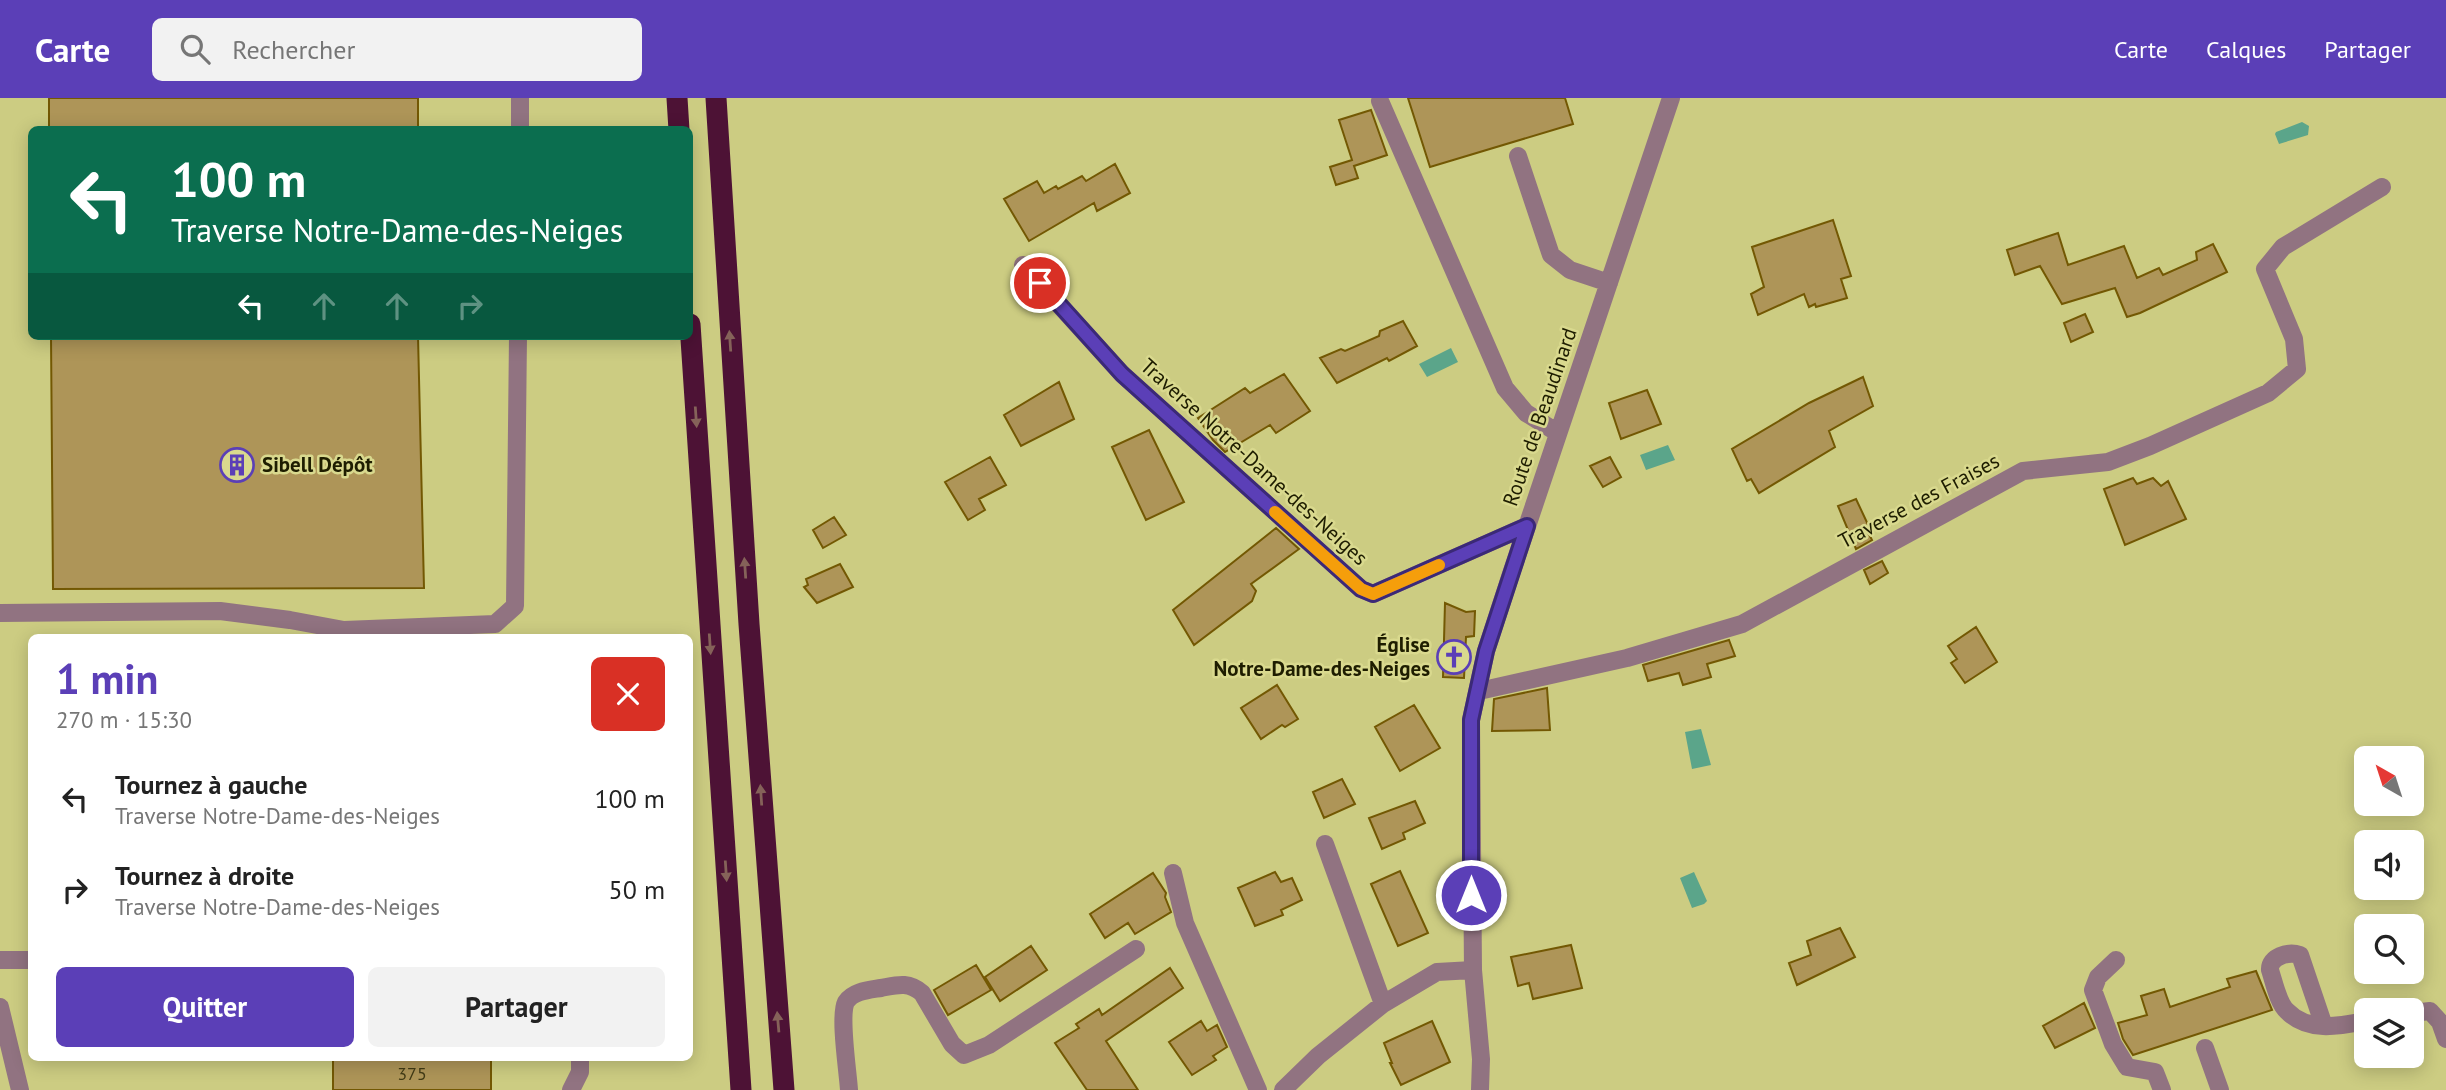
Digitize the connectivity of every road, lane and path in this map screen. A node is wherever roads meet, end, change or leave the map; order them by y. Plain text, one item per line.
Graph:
1 (520, 98) edge
2 (677, 98) edge
3 (716, 98) edge
4 (1671, 98) edge
5 (1380, 101) dead end
6 (520, 126) edge
7 (679, 126) edge
8 (1518, 156) dead end
9 (2382, 187) dead end
10 (1023, 265) dead end
11 (1609, 283) junction
12 (518, 340) edge
13 (691, 340) edge
14 (1558, 433) junction
15 (1527, 526) junction
16 (0, 613) edge
17 (1479, 691) junction
18 (1325, 844) dead end
19 (1172, 873) dead end
20 (1136, 949) dead end
21 (0, 960) edge
22 (28, 960) edge
23 (2116, 960) dead end
24 (1473, 970) junction
25 (1383, 1004) junction
26 (0, 1007) edge
27 (2424, 1012) edge
28 (2354, 1023) edge
29 (2324, 1026) dead end
30 (2446, 1039) edge
31 (2205, 1048) dead end
32 (580, 1061) edge
33 (17, 1088) edge
34 (572, 1090) edge
35 (741, 1090) edge
36 (784, 1090) edge
37 (849, 1090) edge
38 (1258, 1090) edge
39 (1283, 1090) edge
40 (1480, 1090) edge
41 (2162, 1090) edge
42 (2220, 1090) edge

1 - 6 street
2 - 7 highway
36 -> 3 highway
4 - 11 street, Route de Beaudinard
5 - 14 street
8 - 11 street
9 - 17 street, Traverse des Fraises
10 - 15 street, Traverse Notre-Dame-des-Neiges
11 - 14 street, Route de Beaudinard
12 - 16 street
13 -> 35 highway
14 - 15 street, Route de Beaudinard
15 - 17 street, Route de Beaudinard
17 - 24 street, Route de Beaudinard
18 - 25 street
19 - 38 street
20 - 37 street
21 - 22 street
23 - 41 street
24 - 25 street
24 - 40 street, Route de Beaudinard
25 - 39 street
26 - 33 street
27 - 30 street
28 - 29 street
31 - 42 street
32 - 34 street

